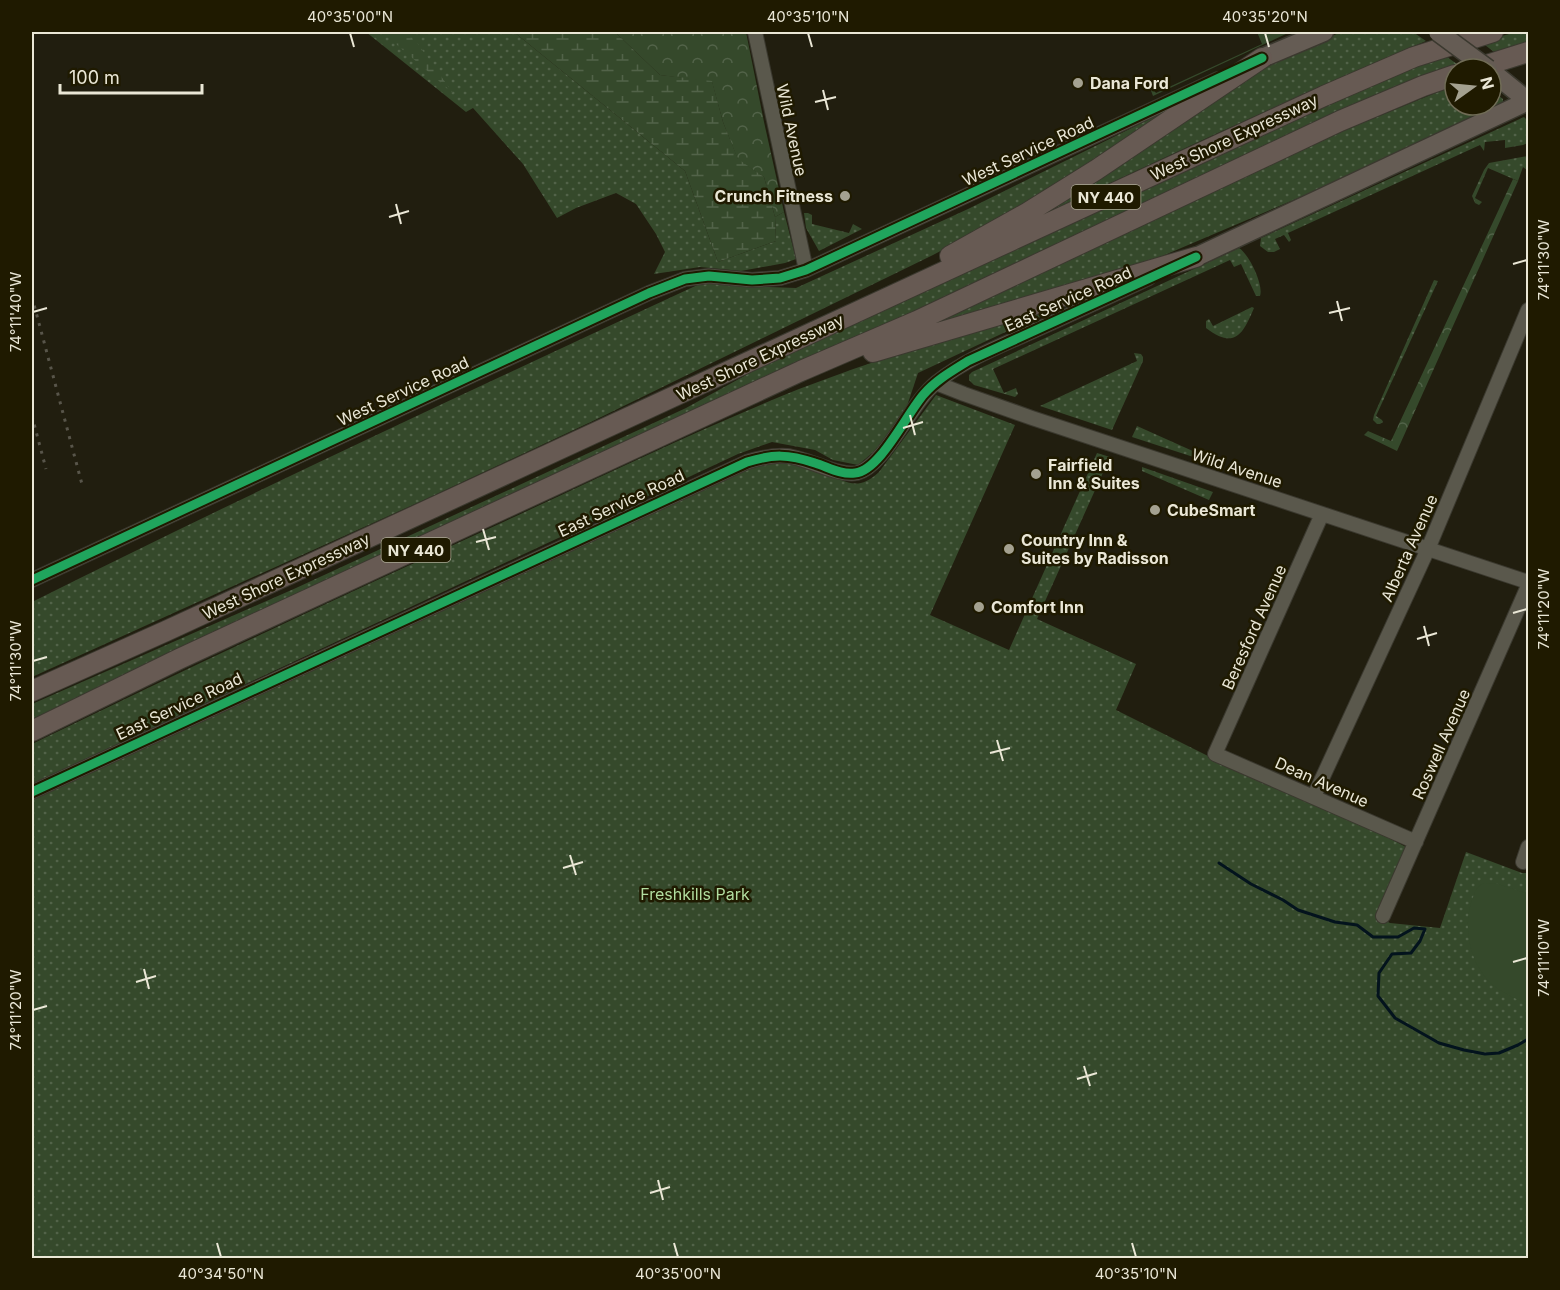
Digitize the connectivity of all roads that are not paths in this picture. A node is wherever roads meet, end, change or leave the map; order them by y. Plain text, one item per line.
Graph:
1 (755, 32) edge
2 (1324, 32) edge
3 (1438, 32) edge
4 (1493, 32) edge
5 (1528, 52) edge
6 (1472, 57) edge
7 (1262, 58) junction
8 (1503, 60) edge
9 (1443, 79) edge
10 (1503, 80) edge
11 (1528, 101) edge
12 (1196, 257) junction
13 (802, 272) junction
14 (1528, 310) edge
15 (801, 371) junction
16 (723, 374) junction
17 (936, 382) junction
18 (1322, 514) junction
19 (1428, 549) junction
20 (32, 580) edge
21 (1528, 584) edge
22 (32, 691) edge
23 (32, 731) edge
24 (1215, 754) joint
25 (32, 792) edge
26 (1314, 796) junction
27 (1416, 842) junction
28 (1528, 847) edge
29 (1523, 862) dead end
30 (1383, 916) dead end

1 - 13 street, Wild Avenue
2 - 7 main road, West Service Road
3 - 6 main road, bridge
4 - 16 highway, West Shore Expressway / NY 440
5 - 8 highway
7 - 13 street, West Service Road
7 - 16 highway
9 - 15 highway, West Shore Expressway / NY 440
10 - 11 main road
11 - 12 main road, East Service Road
12 - 15 highway
12 - 17 street, East Service Road
13 - 20 street, West Service Road
14 - 19 street, Alberta Avenue
15 - 23 highway, West Shore Expressway / NY 440
16 - 22 highway, West Shore Expressway / NY 440
17 - 18 street, Wild Avenue
17 - 25 street, East Service Road
18 - 19 street, Wild Avenue
18 - 24 street, Beresford Avenue
19 - 21 street, Wild Avenue
19 - 26 street, Alberta Avenue
21 - 27 street, Roswell Avenue
24 - 26 street, Dean Avenue
26 - 27 street, Dean Avenue
27 - 30 street, Roswell Avenue
28 - 29 street

